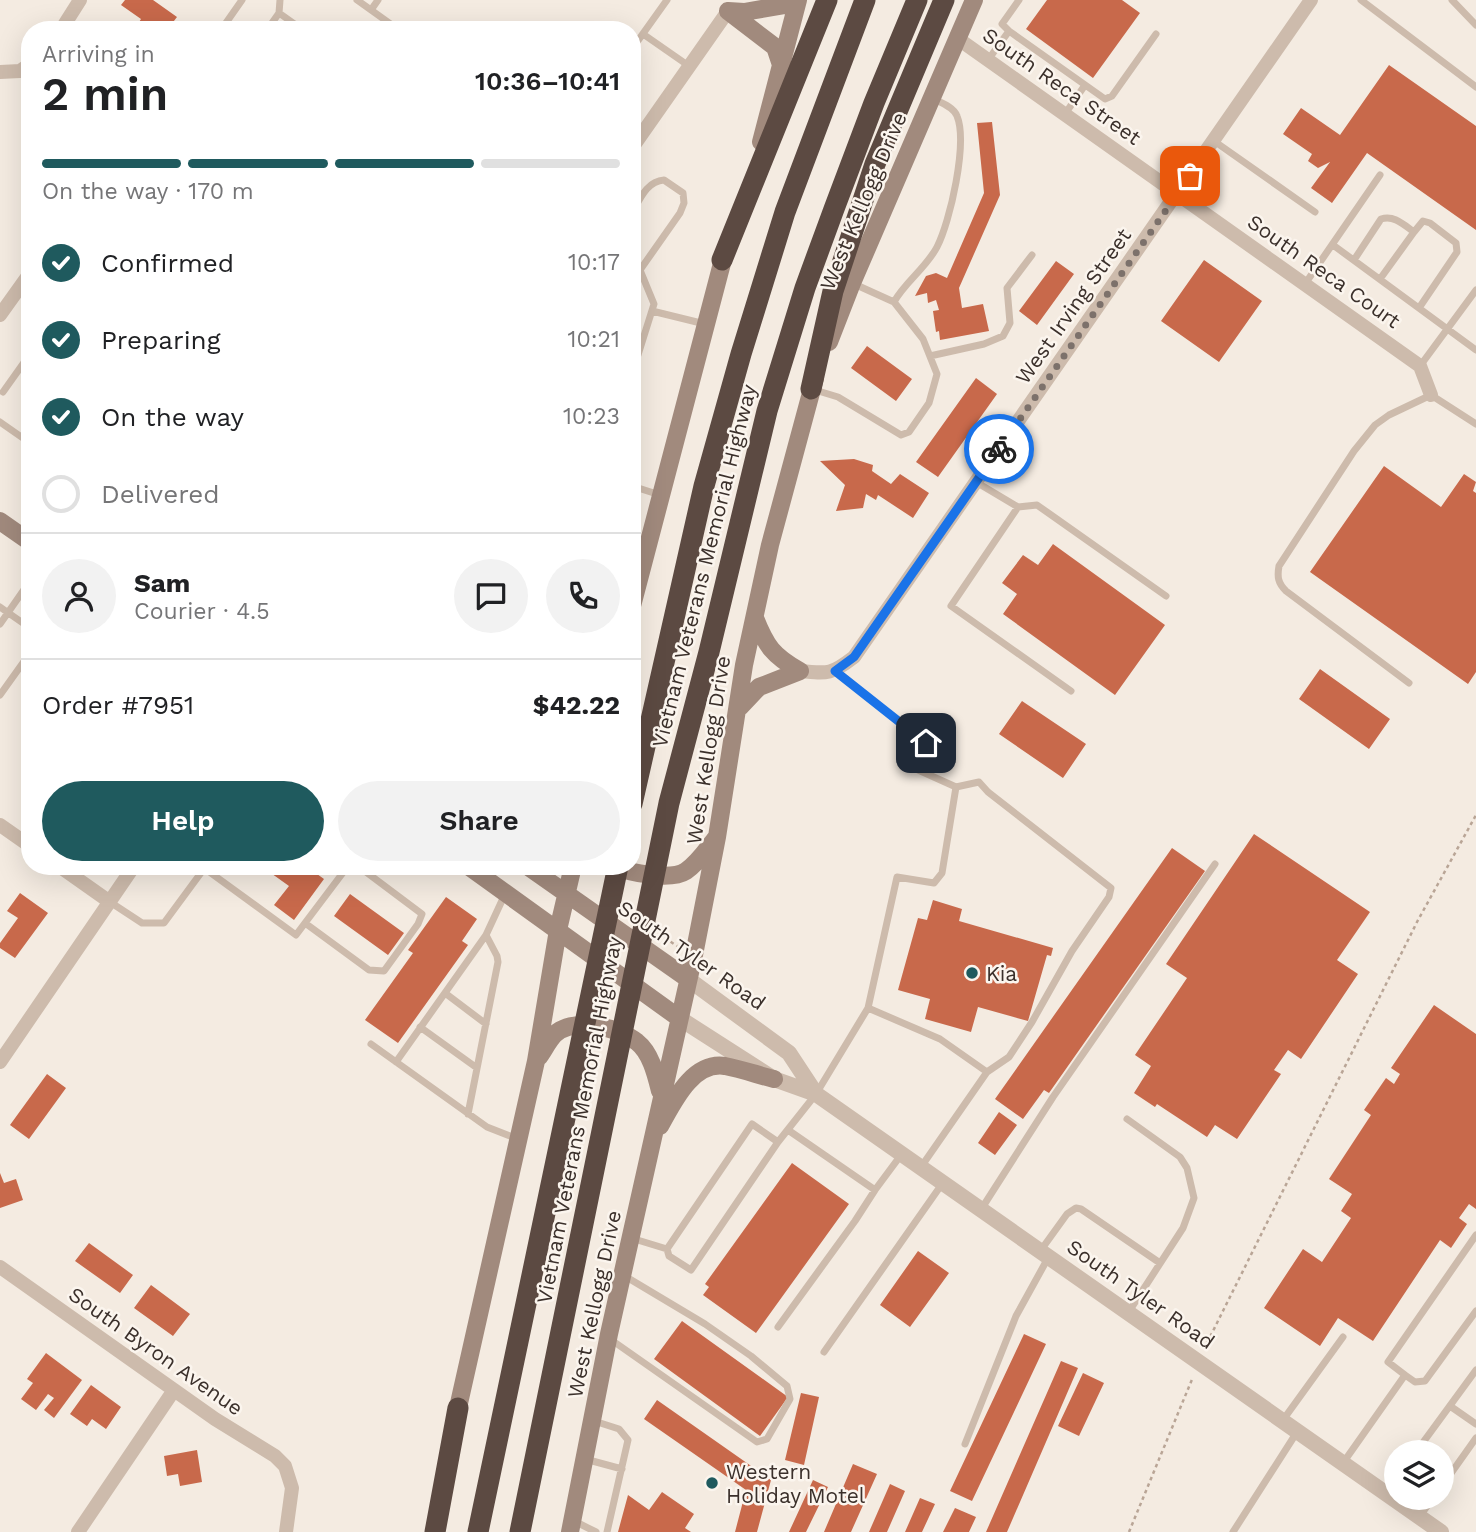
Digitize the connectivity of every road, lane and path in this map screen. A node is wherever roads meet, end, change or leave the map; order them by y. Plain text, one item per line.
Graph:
1 (80, 0) edge
2 (242, 0) edge
3 (280, 0) edge
4 (357, 0) edge
5 (377, 0) edge
6 (667, 0) edge
7 (827, 0) edge
8 (865, 0) edge
9 (917, 0) edge
10 (944, 0) edge
11 (974, 0) edge
12 (1019, 0) edge
13 (1311, 0) edge
14 (1361, 0) edge
15 (798, 1) edge
16 (1458, 2) edge
17 (732, 6) edge
18 (371, 10) junction
19 (279, 13) junction
20 (67, 21) edge
21 (227, 21) edge
22 (273, 21) edge
23 (290, 21) edge
24 (386, 21) edge
25 (1476, 25) edge
26 (1009, 31) junction
27 (643, 34) junction
28 (1156, 34) dead end
29 (641, 37) edge
30 (957, 38) junction
31 (988, 60) junction
32 (781, 65) junction
33 (690, 66) junction
34 (21, 70) edge
35 (0, 72) edge
36 (1085, 85) junction
37 (1476, 87) edge
38 (932, 97) junction
39 (1065, 114) junction
40 (641, 135) edge
41 (1214, 141) junction
42 (1380, 175) dead end
43 (1178, 193) junction
44 (641, 199) edge
45 (1315, 212) dead end
46 (1414, 232) junction
47 (1333, 245) junction
48 (1032, 255) dead end
49 (722, 260) junction
50 (1354, 260) junction
51 (641, 269) edge
52 (641, 272) edge
53 (1380, 279) junction
54 (852, 283) junction
55 (1305, 284) junction
56 (21, 286) edge
57 (1476, 290) edge
58 (894, 302) junction
59 (1419, 308) junction
60 (652, 311) junction
61 (0, 315) edge
62 (705, 324) junction
63 (1448, 329) junction
64 (1476, 338) edge
65 (641, 346) edge
66 (1473, 348) edge
67 (930, 355) junction
68 (21, 366) edge
69 (1420, 366) junction
70 (811, 388) junction
71 (1, 393) edge
72 (1431, 395) junction
73 (0, 422) edge
74 (1476, 424) edge
75 (21, 437) edge
76 (976, 482) junction
77 (641, 489) edge
78 (660, 495) junction
79 (1018, 507) junction
80 (0, 521) edge
81 (21, 536) edge
82 (641, 570) edge
83 (21, 594) edge
84 (1166, 596) dead end
85 (0, 607) edge
86 (8, 613) junction
87 (755, 618) junction
88 (21, 622) edge
89 (0, 624) edge
90 (21, 666) edge
91 (800, 671) junction
92 (835, 671) junction
93 (1409, 683) dead end
94 (1071, 691) dead end
95 (0, 695) edge
96 (740, 707) junction
97 (641, 764) edge
98 (957, 787) junction
99 (1476, 815) edge
100 (0, 825) edge
101 (717, 836) junction
102 (21, 840) edge
103 (1215, 864) dead end
104 (641, 873) edge
105 (72, 875) edge
106 (128, 875) edge
107 (199, 875) edge
108 (216, 875) edge
109 (341, 875) edge
110 (370, 875) edge
111 (481, 875) edge
112 (540, 875) edge
113 (571, 875) edge
114 (614, 875) edge
115 (506, 893) junction
116 (566, 894) junction
117 (110, 902) junction
118 (305, 923) junction
119 (558, 930) junction
120 (486, 935) junction
121 (688, 979) junction
122 (445, 993) junction
123 (868, 1007) junction
124 (679, 1018) junction
125 (486, 1024) junction
126 (421, 1027) junction
127 (370, 1044) dead end
128 (536, 1061) junction
129 (0, 1062) edge
130 (396, 1062) junction
131 (477, 1068) junction
132 (987, 1072) junction
133 (774, 1079) junction
134 (816, 1094) junction
135 (661, 1095) junction
136 (468, 1114) junction
137 (1127, 1119) dead end
138 (788, 1130) junction
139 (518, 1139) junction
140 (652, 1142) junction
141 (778, 1142) junction
142 (902, 1154) junction
143 (921, 1167) junction
144 (943, 1183) junction
145 (875, 1190) junction
146 (981, 1210) junction
147 (1476, 1235) edge
148 (631, 1238) junction
149 (667, 1249) junction
150 (1044, 1254) junction
151 (1160, 1263) junction
152 (0, 1267) edge
153 (623, 1275) junction
154 (1476, 1311) edge
155 (1128, 1313) junction
156 (778, 1327) dead end
157 (1343, 1337) dead end
158 (609, 1339) junction
159 (824, 1352) dead end
160 (1199, 1362) junction
161 (1476, 1370) edge
162 (1405, 1375) junction
163 (174, 1390) junction
164 (1450, 1406) junction
165 (458, 1408) junction
166 (592, 1420) junction
167 (1282, 1421) junction
168 (1476, 1424) edge
169 (1298, 1431) junction
170 (1476, 1438) edge
171 (1425, 1440) edge
172 (965, 1444) dead end
173 (584, 1459) junction
174 (1343, 1463) junction
175 (622, 1469) junction
176 (1454, 1469) edge
177 (1384, 1492) edge
178 (1410, 1510) edge
179 (1425, 1510) edge
180 (1420, 1517) junction
181 (571, 1526) edge
182 (78, 1532) edge
183 (286, 1532) edge
184 (425, 1532) edge
185 (435, 1532) edge
186 (478, 1532) edge
187 (520, 1532) edge
188 (596, 1532) edge
189 (607, 1532) edge
190 (1129, 1532) edge
191 (1234, 1532) edge
192 (1441, 1532) edge

1 - 20 street
2 - 21 lane
3 - 19 lane
4 - 18 lane
5 - 18 lane
6 - 27 lane
7 - 49 highway
8 - 97 highway, Vietnam Veterans Memorial Highway
9 - 187 highway, Vietnam Veterans Memorial Highway
10 - 70 highway
11 - 30 main road, West Kellogg Drive
12 - 26 lane
13 - 41 street, West Irving Street
14 - 37 lane
15 - 17 main road
15 - 32 main road
16 - 25 lane
17 - 32 main road
17 - 33 street
18 - 24 lane
19 - 22 lane
19 - 23 lane
26 - 31 lane
26 - 36 lane
27 - 29 lane
27 - 33 lane
28 - 36 lane
30 - 31 street, South Reca Street
30 - 38 main road, West Kellogg Drive
31 - 39 street, South Reca Street
32 - 49 main road
33 - 40 street
34 - 35 street
36 - 39 lane
38 - 54 main road, West Kellogg Drive
38 - 58 lane
39 - 43 street, South Reca Street
41 - 43 street, West Irving Street
41 - 45 lane
42 - 47 lane
43 - 55 street, South Reca Court
43 - 76 street, West Irving Street
44 - 51 lane
46 - 50 lane
46 - 53 lane
46 - 59 lane
47 - 50 lane
47 - 55 lane
48 - 67 lane
49 - 62 main road
50 - 53 lane
52 - 60 lane
53 - 59 lane
54 - 58 lane
54 - 70 main road, West Kellogg Drive
55 - 69 street, South Reca Court
56 - 61 street
57 - 63 lane
58 - 67 lane
59 - 63 lane
60 - 62 lane
60 - 65 lane
62 - 78 main road
63 - 66 lane
63 - 69 lane
64 - 66 lane
67 - 70 lane
68 - 71 lane
69 - 72 street
70 - 87 main road, West Kellogg Drive
72 - 74 lane
72 - 93 lane
73 - 75 lane
76 - 79 lane
76 - 92 street, West Irving Street
77 - 78 lane
78 - 82 main road
79 - 84 lane
79 - 94 lane
80 - 81 main road
83 - 86 lane
85 - 86 lane
86 - 88 lane
86 - 89 lane
87 - 91 main road
87 - 96 main road, West Kellogg Drive
90 - 95 lane
91 - 92 street
91 - 96 main road
92 - 98 lane
96 - 101 main road, West Kellogg Drive
98 - 123 lane
98 - 132 lane
99 - 160 path
100 - 102 street
101 - 104 main road
101 - 121 main road, West Kellogg Drive
103 - 146 lane
105 - 117 street
106 - 117 street
107 - 117 lane
108 - 118 lane
109 - 118 lane
110 - 118 lane
111 - 115 main road, South Tyler Road
112 - 116 main road, South Tyler Road
113 - 116 main road
114 - 186 highway, Vietnam Veterans Memorial Highway
115 - 119 main road, South Tyler Road
115 - 120 lane
116 - 119 main road
116 - 121 main road, South Tyler Road
117 - 129 street
119 - 124 main road, South Tyler Road
119 - 128 main road
120 - 122 lane
120 - 125 lane
121 - 124 main road, West Kellogg Drive
121 - 134 street, South Tyler Road
122 - 125 lane
122 - 126 lane
123 - 132 lane
123 - 134 lane
124 - 133 street, South Tyler Road
124 - 135 main road, West Kellogg Drive
125 - 131 lane
126 - 130 lane
126 - 131 lane
127 - 130 lane
128 - 135 main road
128 - 139 main road
130 - 136 lane
131 - 136 lane
132 - 143 lane
133 - 134 street, South Tyler Road
133 - 140 main road
134 - 138 lane
134 - 142 street, South Tyler Road
135 - 140 main road, West Kellogg Drive
136 - 139 lane
137 - 151 lane
138 - 141 lane
138 - 145 lane
139 - 165 main road
140 - 148 main road, West Kellogg Drive
141 - 149 lane
141 - 149 lane
142 - 143 street, South Tyler Road
142 - 145 lane
143 - 144 street, South Tyler Road
144 - 146 street, South Tyler Road
144 - 159 lane
145 - 156 lane
146 - 150 street, South Tyler Road
147 - 162 lane
148 - 149 lane
148 - 153 main road, West Kellogg Drive
150 - 151 lane
150 - 155 street, South Tyler Road
150 - 172 lane
151 - 155 lane
152 - 163 street, South Byron Avenue
153 - 158 main road, West Kellogg Drive
153 - 158 lane
154 - 162 lane
155 - 160 street, South Tyler Road
157 - 167 lane
158 - 166 main road, West Kellogg Drive
160 - 167 street, South Tyler Road
160 - 190 path
161 - 164 lane
162 - 174 lane
163 - 182 street
163 - 183 street, South Byron Avenue
164 - 168 lane
164 - 171 lane
165 - 184 main road
165 - 185 highway
166 - 173 main road, West Kellogg Drive
166 - 175 lane
167 - 169 street, South Tyler Road
169 - 174 street, South Tyler Road
169 - 191 lane
170 - 176 lane
173 - 175 lane
173 - 181 main road, West Kellogg Drive
174 - 177 street, South Tyler Road
175 - 189 lane
178 - 180 street, South Tyler Road
179 - 180 lane
180 - 192 street, South Tyler Road
181 - 188 lane

